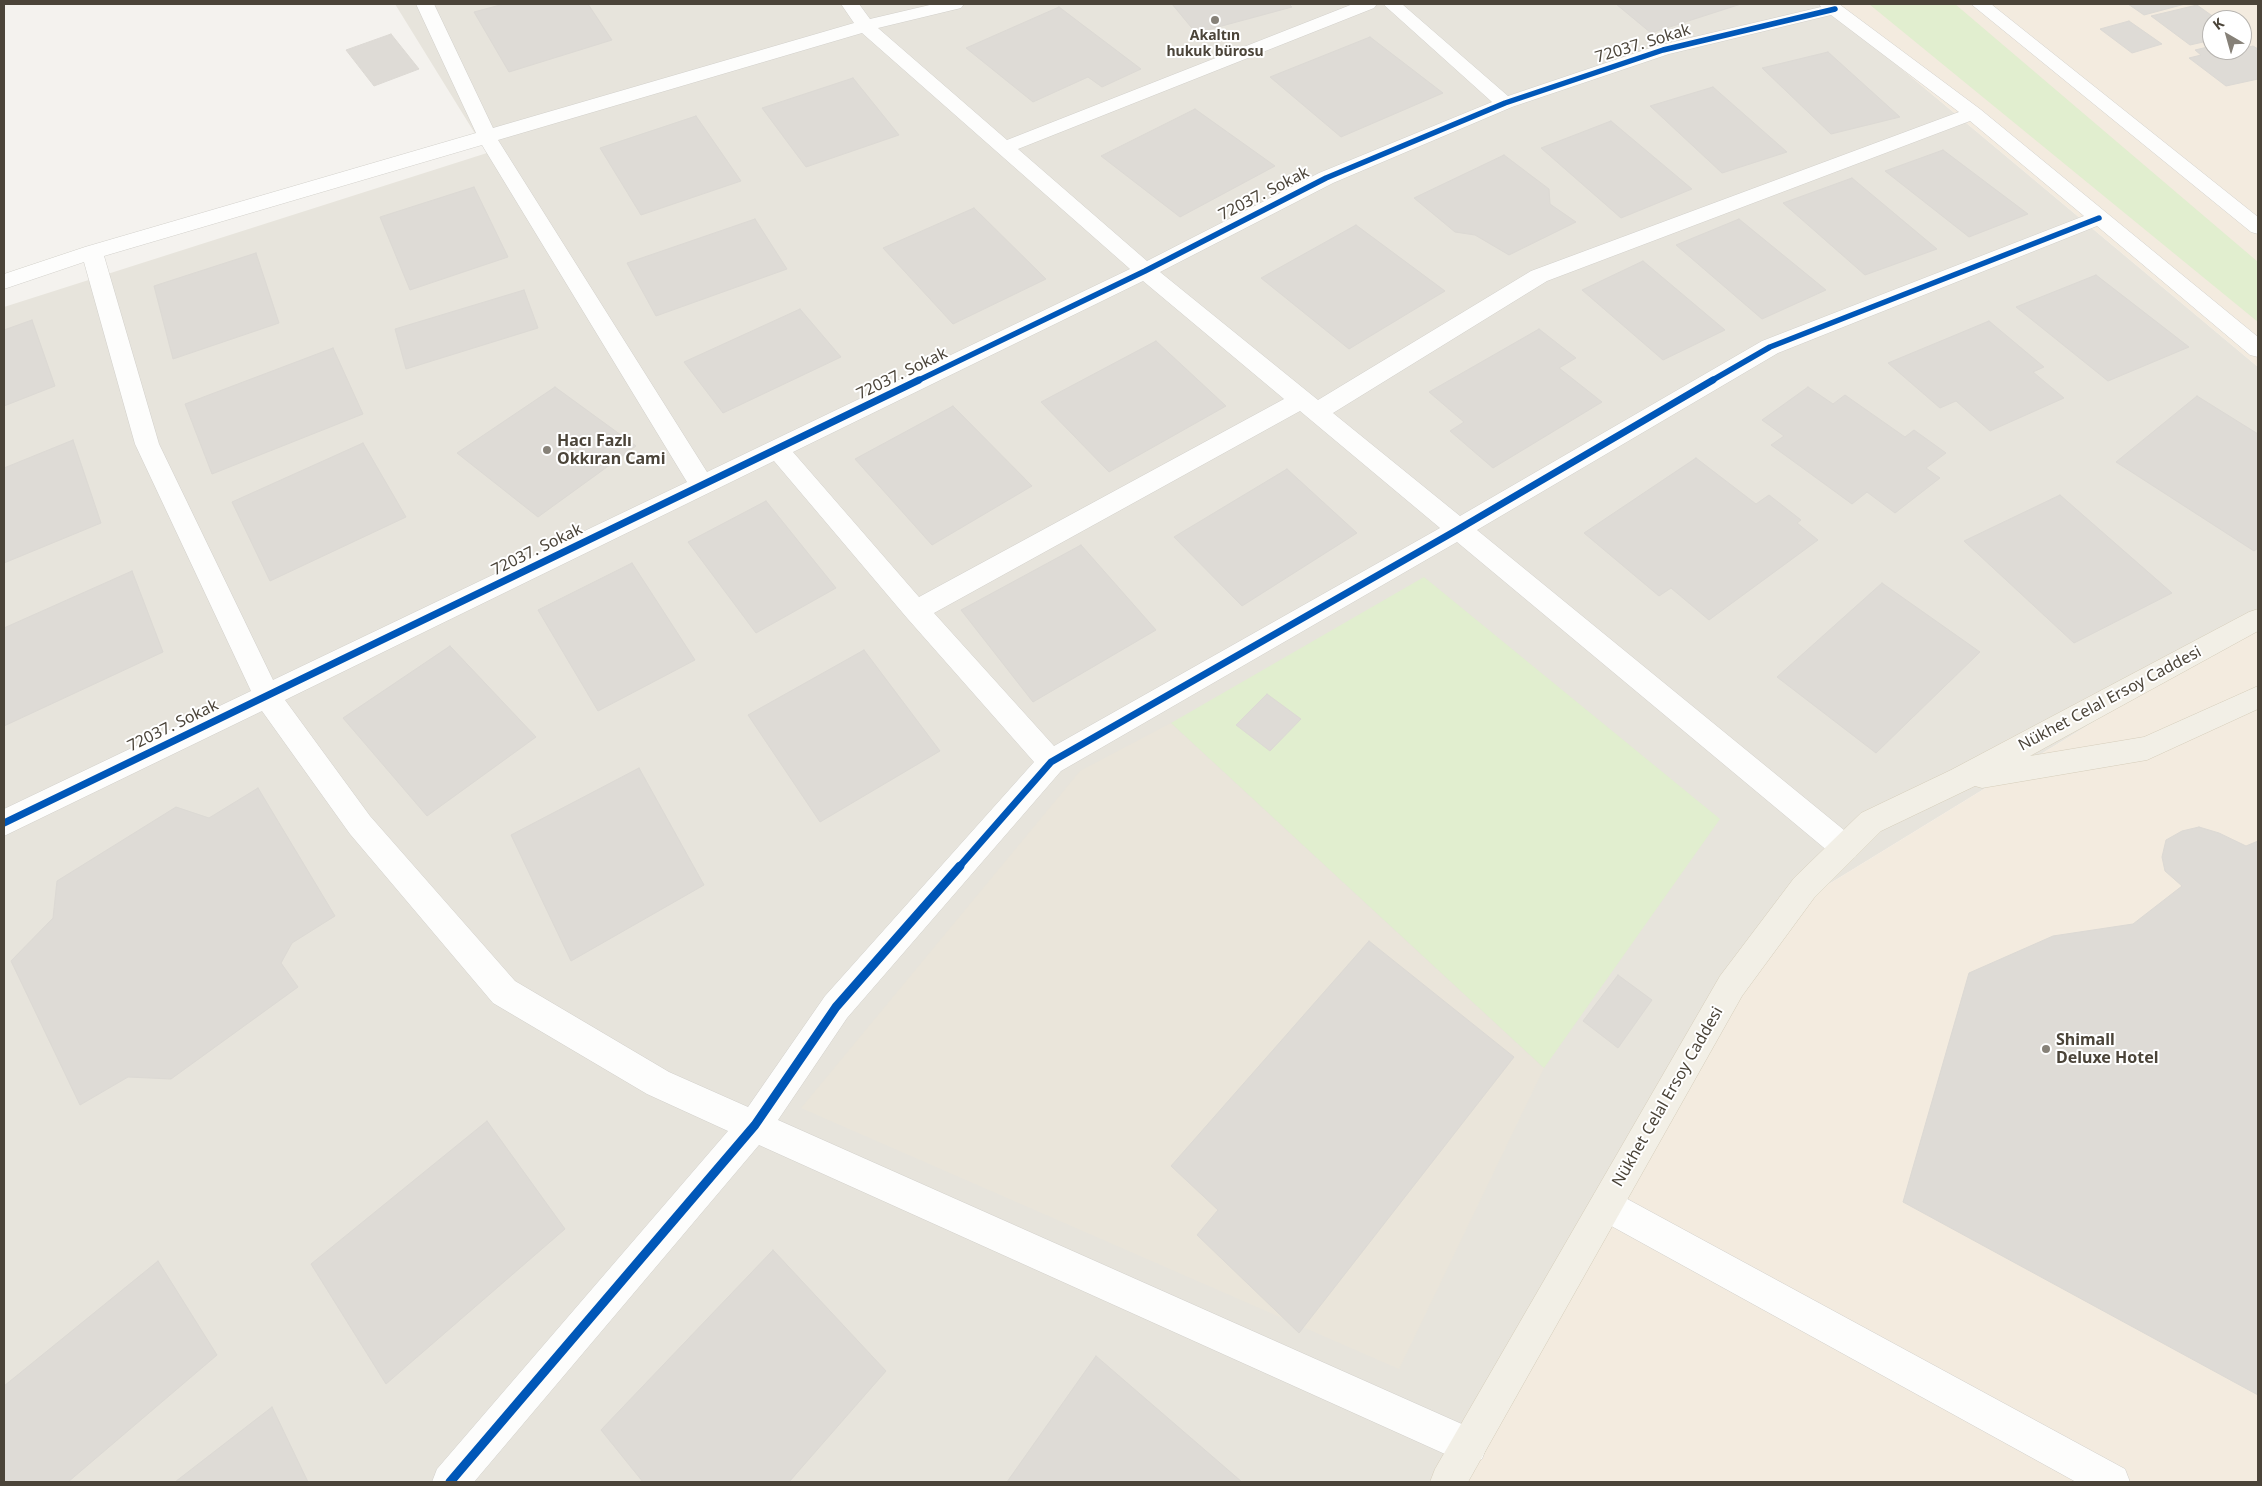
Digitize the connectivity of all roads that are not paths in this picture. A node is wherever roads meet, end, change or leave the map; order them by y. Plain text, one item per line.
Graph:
1 (425, 4) edge
2 (850, 4) edge
3 (955, 4) edge
4 (1368, 4) edge
5 (1392, 4) edge
6 (1980, 4) edge
7 (1831, 7) edge
8 (865, 26) junction
9 (1506, 103) junction
10 (1973, 113) junction
11 (487, 137) junction
12 (1004, 148) junction
13 (2099, 218) junction
14 (2258, 227) edge
15 (92, 252) junction
16 (1145, 271) junction
17 (4, 282) edge
18 (2258, 349) edge
19 (1308, 406) junction
20 (777, 449) junction
21 (702, 485) junction
22 (1458, 530) junction
23 (916, 612) junction
24 (2258, 618) edge
25 (267, 696) junction
26 (2258, 697) edge
27 (1051, 762) junction
28 (1961, 779) junction
29 (4, 823) edge
30 (1845, 848) junction
31 (755, 1126) junction
32 (1607, 1205) junction
33 (1469, 1446) junction
34 (450, 1482) edge
35 (1448, 1482) edge
36 (2112, 1482) edge

1 - 11 street
2 - 8 street
3 - 8 street
4 - 12 street
5 - 9 street
6 - 14 street
7 - 9 street, 72037. Sokak
7 - 10 street
8 - 11 street
8 - 12 street
9 - 16 street, 72037. Sokak
10 - 13 street
10 - 19 street
11 - 15 street
11 - 21 street
12 - 16 street
13 - 18 street
13 - 22 street
15 - 17 street
15 - 25 street
16 - 19 street
16 - 20 street, 72037. Sokak
19 - 22 street
19 - 23 street
20 - 21 street, 72037. Sokak
20 - 23 street
21 - 25 street, 72037. Sokak
22 - 27 street
22 - 30 street
23 - 27 street
24 - 28 main road, Nükhet Celal Ersoy Caddesi
25 - 29 street, 72037. Sokak
25 - 31 street
26 - 28 main road, Nükhet Celal Ersoy Caddesi
27 - 31 street
28 - 30 main road, Nükhet Celal Ersoy Caddesi
30 - 32 main road, Nükhet Celal Ersoy Caddesi
31 - 33 street
31 - 34 street
32 - 33 main road, Nükhet Celal Ersoy Caddesi
32 - 36 street
33 - 35 main road, Nükhet Celal Ersoy Caddesi

